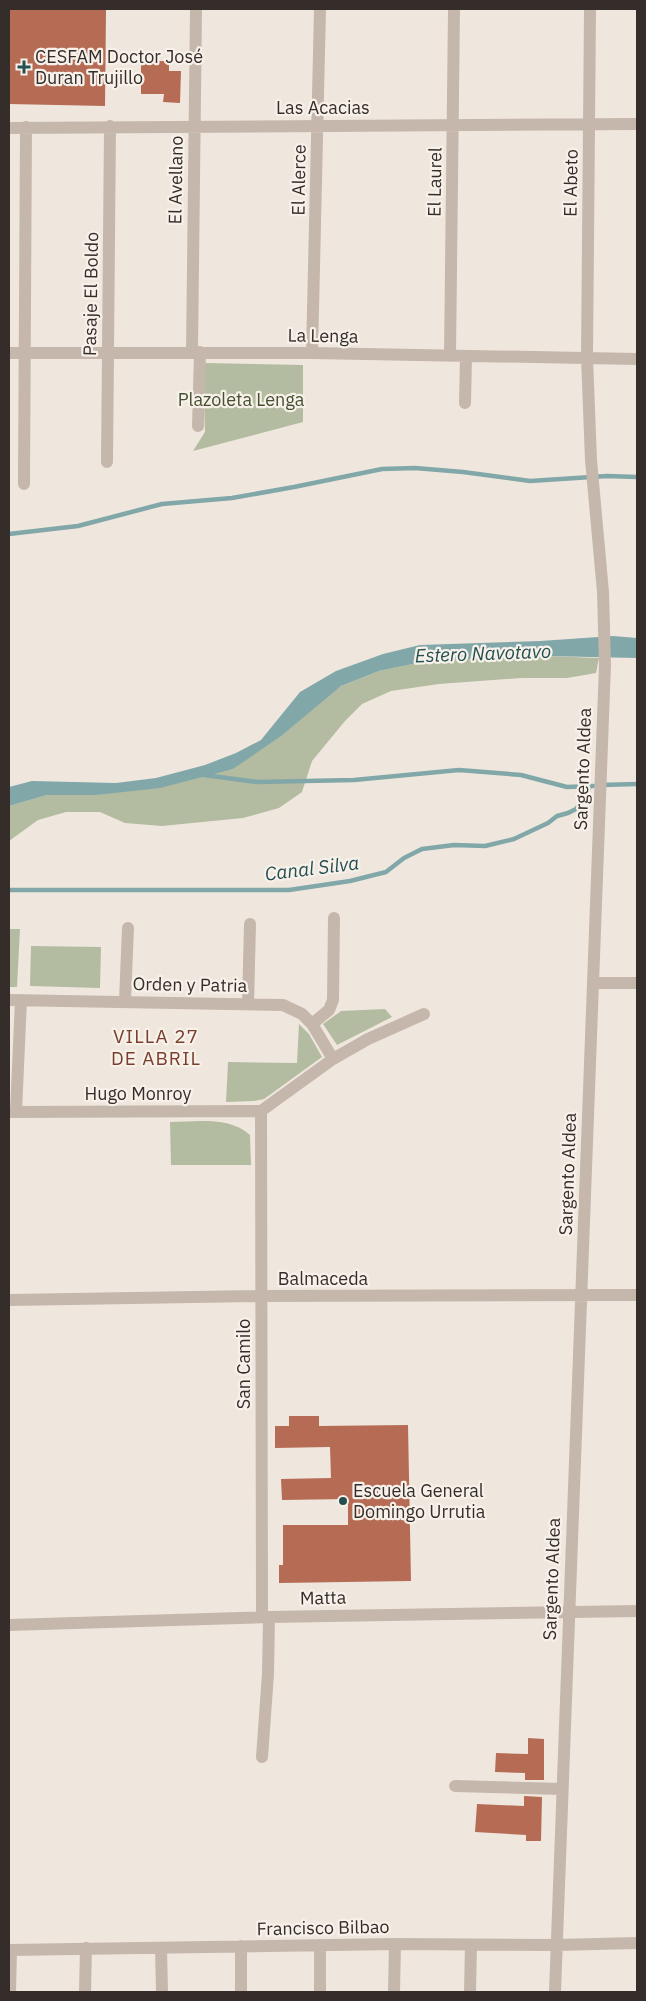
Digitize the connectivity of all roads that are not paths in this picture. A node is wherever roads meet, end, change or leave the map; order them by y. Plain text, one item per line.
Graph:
1 (196, 9) edge
2 (320, 9) edge
3 (454, 9) edge
4 (590, 9) edge
5 (589, 124) junction
6 (637, 124) edge
7 (318, 125) junction
8 (453, 125) junction
9 (110, 126) junction
10 (194, 126) junction
11 (26, 127) junction
12 (9, 128) edge
13 (108, 352) junction
14 (196, 352) junction
15 (9, 353) edge
16 (26, 353) junction
17 (312, 353) junction
18 (450, 355) junction
19 (466, 356) junction
20 (587, 358) junction
21 (637, 359) edge
22 (465, 403) dead end
23 (198, 426) dead end
24 (107, 462) dead end
25 (24, 484) dead end
26 (334, 918) dead end
27 (250, 924) dead end
28 (128, 928) dead end
29 (637, 983) edge
30 (594, 984) junction
31 (15, 1000) edge
32 (125, 1001) junction
33 (248, 1004) junction
34 (424, 1014) dead end
35 (312, 1024) junction
36 (333, 1059) junction
37 (261, 1111) junction
38 (12, 1112) edge
39 (637, 1295) edge
40 (261, 1296) junction
41 (580, 1296) junction
42 (9, 1300) edge
43 (637, 1611) edge
44 (568, 1612) junction
45 (265, 1617) junction
46 (9, 1625) edge
47 (262, 1757) dead end
48 (455, 1786) dead end
49 (562, 1789) junction
50 (637, 1943) edge
51 (395, 1944) junction
52 (320, 1945) junction
53 (471, 1945) junction
54 (556, 1945) junction
55 (241, 1946) junction
56 (86, 1948) junction
57 (161, 1948) junction
58 (10, 1950) edge
59 (10, 1992) edge
60 (85, 1992) edge
61 (162, 1992) edge
62 (241, 1992) edge
63 (320, 1992) edge
64 (394, 1992) edge
65 (470, 1992) edge
66 (554, 1992) edge

1 - 10 street, El Avellano
2 - 7 street, El Alerce
3 - 8 street, El Laurel
4 - 5 street, El Abeto
5 - 6 street, Las Acacias
5 - 8 street, Las Acacias
5 - 20 street, El Abeto
7 - 8 street, Las Acacias
7 - 10 street, Las Acacias
7 - 17 street, El Alerce
8 - 18 street, El Laurel
9 - 10 street, Las Acacias
9 - 11 street, Las Acacias
9 - 13 street, Pasaje El Boldo
10 - 14 street, El Avellano
11 - 12 street, Las Acacias
11 - 16 street
13 - 14 street, La Lenga
13 - 16 street, La Lenga
13 - 24 street, Pasaje El Boldo
14 - 17 street, La Lenga
14 - 23 street, El Avellano
15 - 16 street, La Lenga
16 - 25 street
17 - 18 street, La Lenga
18 - 19 street, La Lenga
19 - 20 street, La Lenga
19 - 22 street
20 - 21 street, La Lenga
20 - 30 street, Sargento Aldea
26 - 35 street
27 - 33 street
28 - 32 street
29 - 30 street
30 - 41 street, Sargento Aldea
31 - 32 street, Orden y Patria
31 - 38 street
32 - 33 street, Orden y Patria
33 - 35 street, Orden y Patria
34 - 36 street
35 - 36 street, Orden y Patria
36 - 37 street
37 - 38 street, Hugo Monroy
37 - 40 street, San Camilo
39 - 41 street, Balmaceda
40 - 41 street, Balmaceda
40 - 42 street, Balmaceda
40 - 45 street, San Camilo
41 - 44 street, Sargento Aldea
43 - 44 street, Matta
44 - 45 street, Matta
44 - 49 street, Sargento Aldea
45 - 46 street, Matta
45 - 47 street, San Camilo
48 - 49 street
49 - 54 street, Sargento Aldea
50 - 54 street, Francisco Bilbao
51 - 52 street, Francisco Bilbao
51 - 53 street, Francisco Bilbao
51 - 64 street
52 - 55 street, Francisco Bilbao
52 - 63 street
53 - 54 street, Francisco Bilbao
53 - 65 street
54 - 66 street, Sargento Aldea
55 - 57 street, Francisco Bilbao
55 - 62 street
56 - 57 street, Francisco Bilbao
56 - 58 street, Francisco Bilbao
56 - 60 street
57 - 61 street
58 - 59 street

